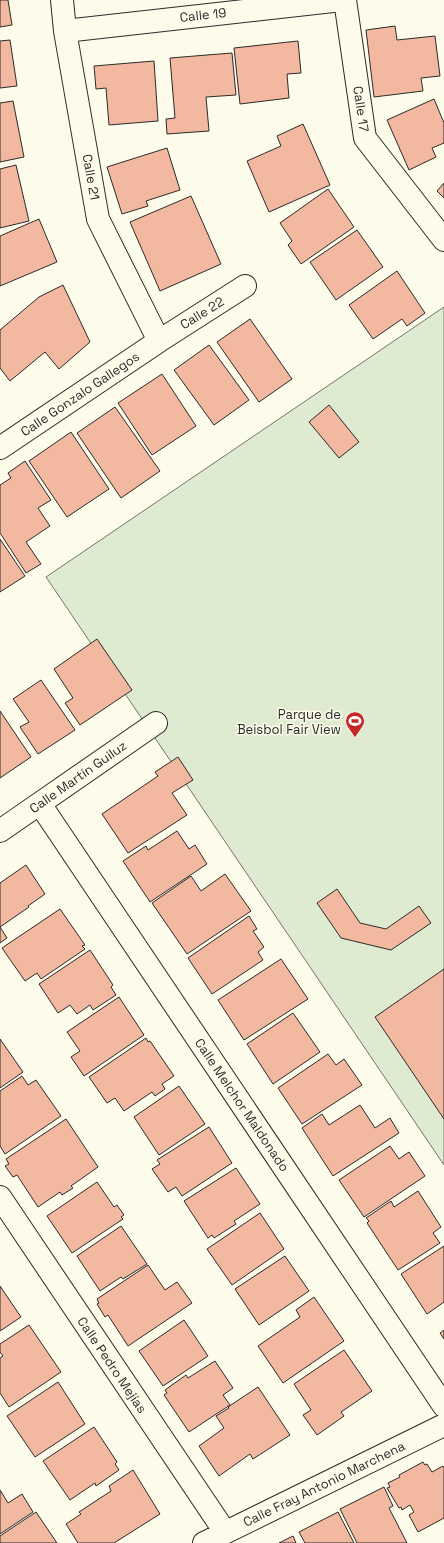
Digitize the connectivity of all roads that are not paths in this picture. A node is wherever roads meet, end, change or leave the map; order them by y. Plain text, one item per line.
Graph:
1 (62, 0) edge
2 (342, 0) edge
3 (345, 0) edge
4 (65, 30) junction
5 (444, 240) edge
6 (246, 286) dead end
7 (159, 341) junction
8 (0, 448) edge
9 (156, 723) dead end
10 (40, 804) junction
11 (0, 831) edge
12 (0, 1197) edge
13 (444, 1406) edge
14 (444, 1425) edge
15 (225, 1532) junction
16 (204, 1543) edge

1 - 4 street, Calle 21
2 - 4 street, Calle 19
3 - 5 street, Calle 17
4 - 7 street, Calle 21
6 - 7 street, Calle 22
7 - 8 street, Calle Gonzalo Gallegos
9 - 10 street, Calle Martín Guiluz
10 - 11 street, Calle Martín Guiluz
10 - 13 street, Calle Melchor Maldonado
12 - 15 street, Calle Pedro Mejías
14 - 15 street, Calle Fray Antonio Marchena
15 - 16 street, Calle Fray Antonio Marchena

